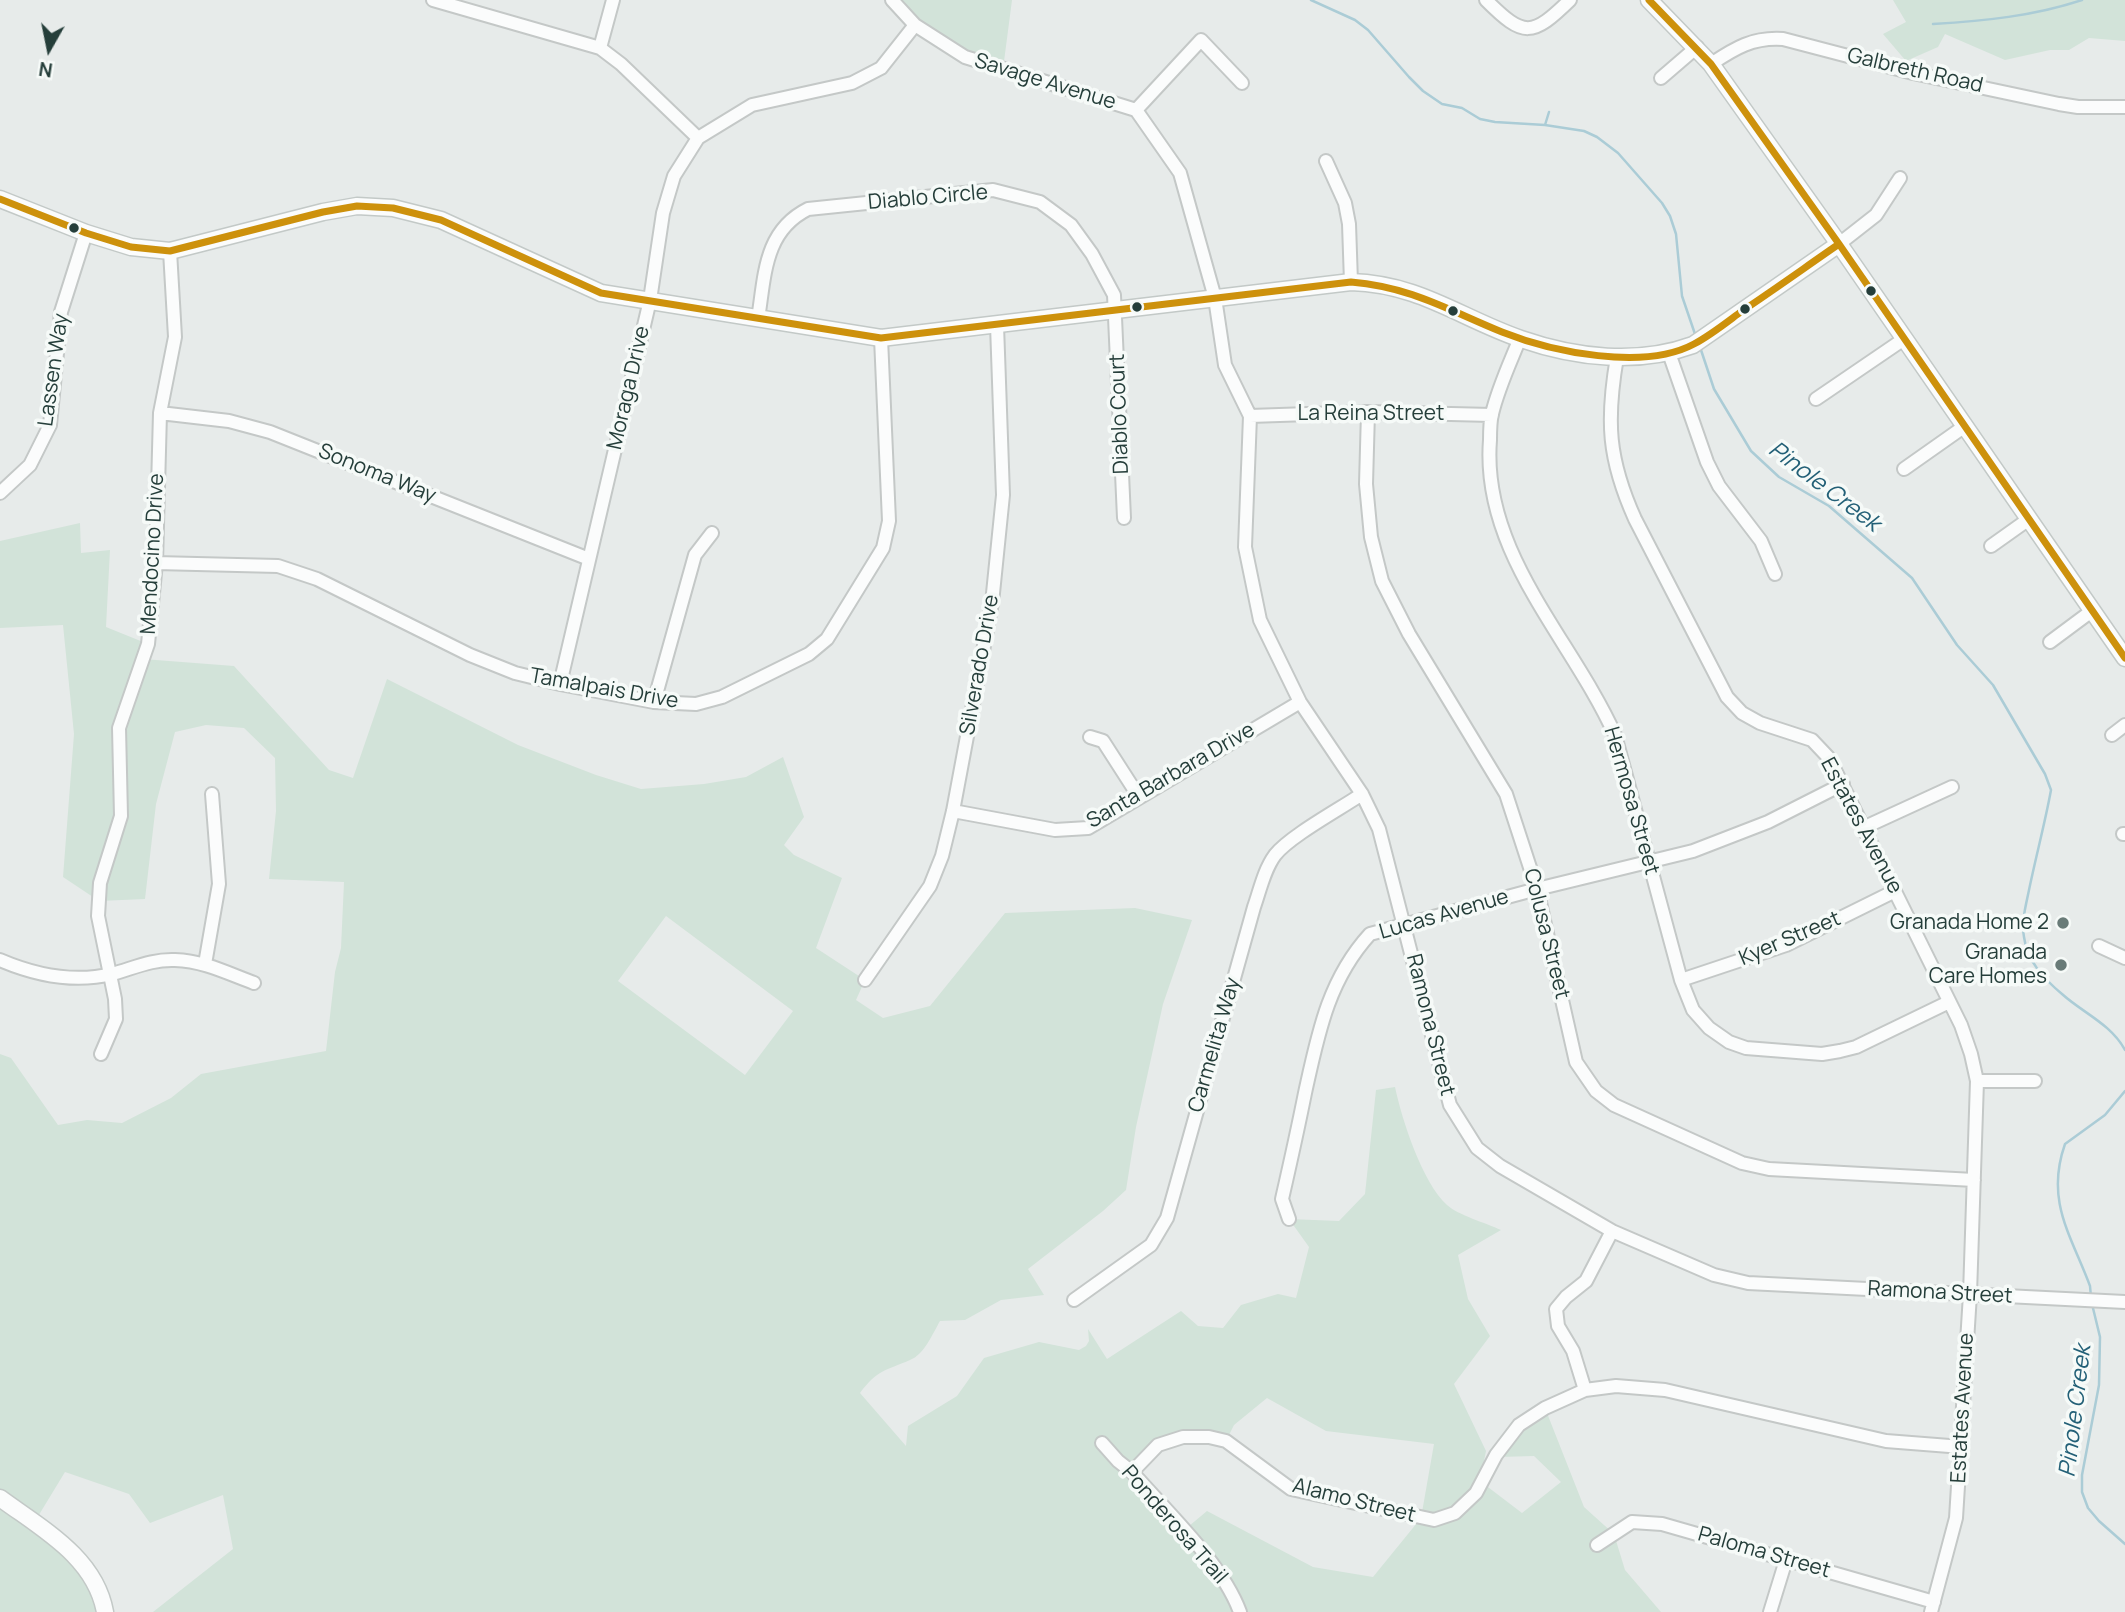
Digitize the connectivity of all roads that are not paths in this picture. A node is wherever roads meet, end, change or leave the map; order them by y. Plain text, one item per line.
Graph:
1 (433, 0) edge
2 (613, 0) edge
3 (892, 0) edge
4 (1486, 0) edge
5 (1570, 0) edge
6 (1649, 0) edge
7 (915, 25) junction
8 (1697, 47) junction
9 (600, 48) junction
10 (1711, 64) junction
11 (1661, 78) dead end
12 (1242, 83) dead end
13 (2125, 107) edge
14 (1136, 110) junction
15 (698, 138) junction
16 (1326, 161) dead end
17 (1900, 178) dead end
18 (0, 199) edge
19 (86, 233) junction
20 (1839, 244) junction
21 (170, 251) junction
22 (1351, 282) junction
23 (1216, 298) junction
24 (650, 300) junction
25 (1116, 310) junction
26 (758, 319) junction
27 (997, 325) junction
28 (881, 338) junction
29 (1520, 338) junction
30 (1904, 340) junction
31 (1672, 352) junction
32 (1617, 357) junction
33 (1816, 399) dead end
34 (1368, 412) junction
35 (160, 413) junction
36 (1492, 415) junction
37 (1251, 416) junction
38 (1965, 426) junction
39 (1904, 469) dead end
40 (0, 493) edge
41 (1124, 518) dead end
42 (2029, 519) junction
43 (712, 533) dead end
44 (1991, 546) dead end
45 (589, 559) junction
46 (156, 563) junction
47 (1775, 574) dead end
48 (2093, 610) junction
49 (2050, 642) dead end
50 (2125, 657) edge
51 (560, 684) junction
52 (654, 702) junction
53 (1300, 702) junction
54 (2125, 725) edge
55 (2112, 735) dead end
56 (1090, 737) dead end
57 (1843, 784) junction
58 (1952, 787) dead end
59 (212, 794) dead end
60 (1362, 794) junction
61 (1139, 797) junction
62 (953, 811) junction
63 (1865, 828) junction
64 (1649, 862) junction
65 (1537, 889) junction
66 (1895, 891) junction
67 (1405, 925) junction
68 (2099, 946) dead end
69 (2125, 958) edge
70 (0, 960) edge
71 (205, 964) junction
72 (110, 974) junction
73 (1681, 980) junction
74 (865, 981) dead end
75 (254, 983) dead end
76 (1949, 1002) junction
77 (101, 1054) dead end
78 (1977, 1081) junction
79 (2035, 1081) dead end
80 (1974, 1180) junction
81 (1289, 1219) dead end
82 (1612, 1231) junction
83 (1969, 1294) junction
84 (1074, 1300) dead end
85 (2125, 1302) edge
86 (1585, 1390) junction
87 (1102, 1443) dead end
88 (1962, 1447) junction
89 (1132, 1472) junction
90 (0, 1498) edge
91 (1597, 1545) dead end
92 (1786, 1560) junction
93 (1932, 1607) edge
94 (105, 1612) edge
95 (1240, 1612) edge
96 (1770, 1612) edge

1 - 9 street
2 - 9 street
3 - 7 street, Savage Avenue
4 - 5 street
6 - 8 street
7 - 14 street, Savage Avenue
7 - 15 street, Moraga Drive
8 - 10 street
8 - 11 street
9 - 15 street
10 - 13 street, Galbreth Road
10 - 20 street
12 - 14 street
14 - 23 street, Savage Avenue
15 - 24 street, Moraga Drive
16 - 22 street
17 - 20 street
18 - 19 street
19 - 21 street
19 - 40 street, Lassen Way
20 - 30 street
20 - 31 street
21 - 24 street
21 - 35 street, Mendocino Drive
22 - 23 street
22 - 29 street
23 - 25 street
23 - 37 street, Ramona Street
24 - 26 street
24 - 45 street, Moraga Drive
25 - 26 street, Diablo Circle
25 - 27 street
25 - 41 street, Diablo Court
26 - 28 street
27 - 28 street
27 - 62 street, Silverado Drive
28 - 52 street, Tamalpais Drive
29 - 32 street
29 - 36 street, Hermosa Street
30 - 33 street
30 - 38 street
31 - 32 street
31 - 47 street
32 - 57 street, Estates Avenue
34 - 36 street, La Reina Street
34 - 37 street, La Reina Street
34 - 65 street, Colusa Street
35 - 45 street, Sonoma Way
35 - 46 street, Mendocino Drive
36 - 64 street, Hermosa Street
37 - 53 street, Ramona Street
38 - 39 street
38 - 42 street
42 - 44 street
42 - 48 street
43 - 52 street
45 - 51 street, Moraga Drive
46 - 51 street, Tamalpais Drive
46 - 72 street, Mendocino Drive
48 - 49 street
48 - 50 street
51 - 52 street, Tamalpais Drive
53 - 60 street, Ramona Street
53 - 61 street, Santa Barbara Drive
54 - 55 street
56 - 61 street
57 - 63 street, Estates Avenue
57 - 64 street, Lucas Avenue
58 - 63 street
59 - 71 street
60 - 67 street, Ramona Street
60 - 84 street, Carmelita Way
61 - 62 street, Santa Barbara Drive
62 - 74 street, Silverado Drive
63 - 66 street, Estates Avenue
64 - 65 street, Lucas Avenue
64 - 73 street, Hermosa Street
65 - 67 street, Lucas Avenue
65 - 80 street, Colusa Street
66 - 73 street, Kyer Street
66 - 76 street, Estates Avenue
67 - 81 street, Lucas Avenue
67 - 82 street, Ramona Street
68 - 69 street
70 - 72 street
71 - 72 street
71 - 75 street
72 - 77 street, Mendocino Drive
73 - 76 street, Hermosa Street
76 - 78 street, Estates Avenue
78 - 79 street
78 - 80 street, Estates Avenue
80 - 83 street, Estates Avenue
82 - 83 street, Ramona Street
82 - 86 street
83 - 85 street, Ramona Street
83 - 88 street, Estates Avenue
86 - 88 street, Alamo Street
86 - 89 street, Alamo Street
87 - 89 street, Ponderosa Trail
88 - 93 street, Estates Avenue
89 - 95 street, Ponderosa Trail
90 - 94 street
91 - 92 street, Paloma Street
92 - 93 street, Paloma Street
92 - 96 street

